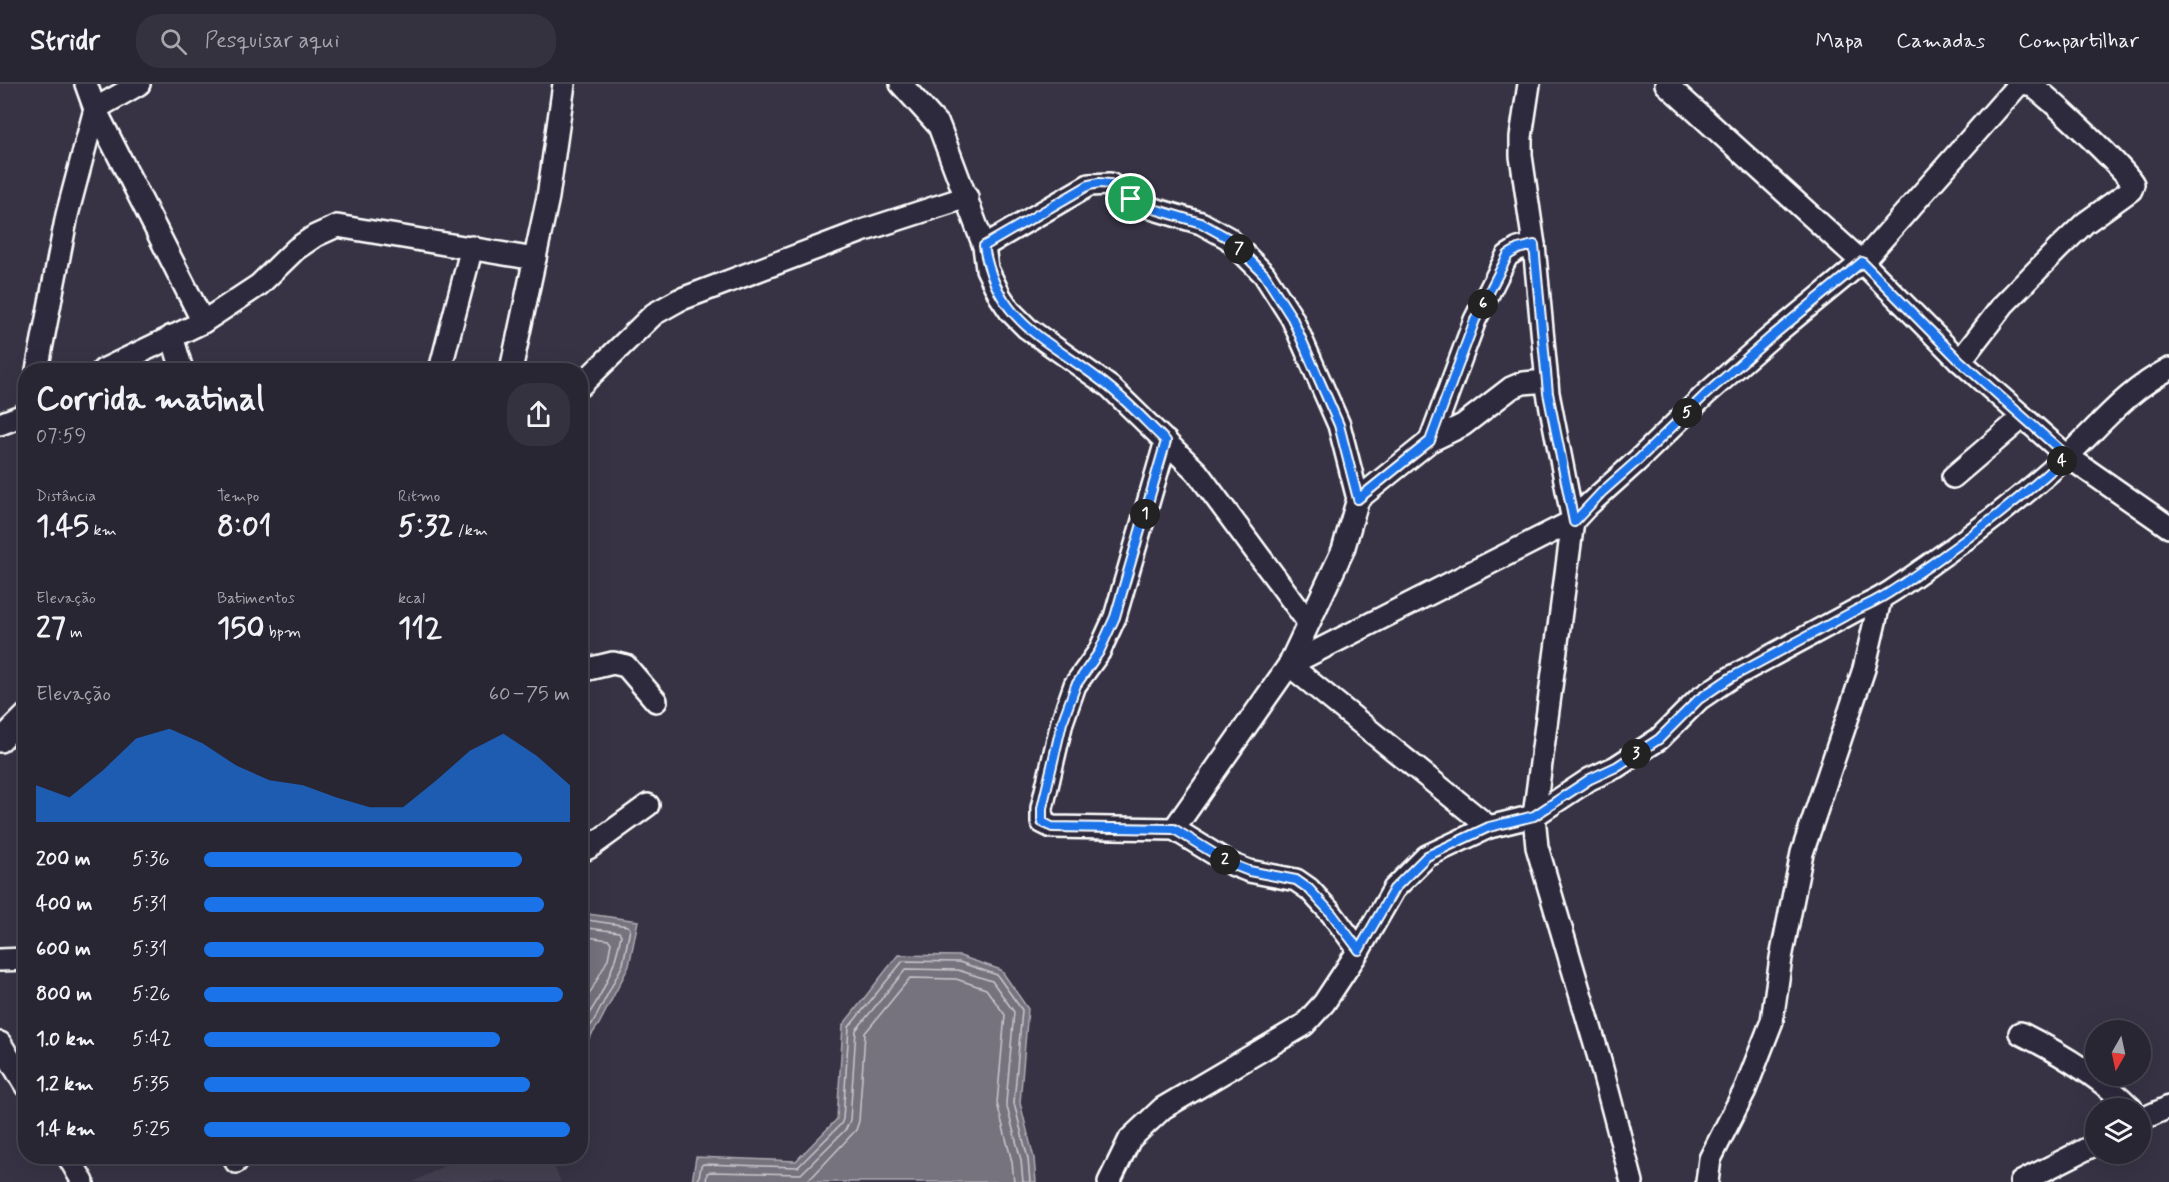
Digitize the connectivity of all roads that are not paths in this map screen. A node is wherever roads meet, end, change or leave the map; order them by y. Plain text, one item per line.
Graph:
1 (86, 84) edge
2 (139, 84) edge
3 (564, 84) edge
4 (902, 84) edge
5 (1529, 84) edge
6 (1666, 84) edge
7 (2022, 84) edge
8 (2029, 84) edge
9 (94, 109) junction
10 (967, 197) junction
11 (1534, 245) junction
12 (984, 246) junction
13 (471, 247) junction
14 (535, 259) junction
15 (1862, 262) junction
16 (203, 322) junction
17 (172, 336) junction
18 (1960, 361) junction
19 (38, 363) edge
20 (117, 363) edge
21 (180, 363) edge
22 (442, 363) edge
23 (513, 363) edge
24 (2169, 369) edge
25 (588, 378) edge
26 (1547, 381) junction
27 (18, 417) edge
28 (2024, 417) junction
29 (0, 424) edge
30 (1166, 441) junction
31 (1430, 441) junction
32 (2067, 456) junction
33 (1953, 477) dead end
34 (1358, 499) junction
35 (1574, 522) junction
36 (2169, 527) edge
37 (1880, 600) junction
38 (1308, 622) junction
39 (1289, 665) junction
40 (588, 669) edge
41 (656, 701) dead end
42 (18, 724) edge
43 (0, 741) edge
44 (648, 805) dead end
45 (1534, 816) junction
46 (1489, 827) junction
47 (1174, 829) junction
48 (588, 848) edge
49 (1359, 950) junction
50 (18, 959) edge
51 (0, 960) edge
52 (2020, 1033) dead end
53 (0, 1043) edge
54 (18, 1073) edge
55 (2121, 1098) edge
56 (2169, 1107) edge
57 (2151, 1112) edge
58 (2085, 1150) edge
59 (73, 1164) edge
60 (83, 1182) edge
61 (1109, 1182) edge
62 (1632, 1182) edge
63 (1707, 1182) edge
64 (2021, 1182) edge

1 - 9 street
2 - 9 street
3 - 14 street
4 - 10 street
5 - 11 street
6 - 15 street
7 - 15 street
8 - 18 street
9 - 16 street
9 - 19 street
10 - 12 street
10 - 25 street
11 - 26 street
11 - 31 street
12 - 30 street
12 - 34 street
13 - 14 street
13 - 16 street
13 - 22 street
14 - 23 street
15 - 18 street
15 - 35 street
16 - 17 street
17 - 20 street
17 - 21 street
18 - 28 street
24 - 32 street
26 - 31 street
26 - 35 street
27 - 29 street
28 - 32 street
28 - 33 street
30 - 38 street
30 - 47 street
31 - 34 street
32 - 36 street
32 - 37 street
34 - 38 street
35 - 39 street
35 - 45 street
37 - 45 street
37 - 63 street
38 - 39 street
39 - 46 street
39 - 47 street
40 - 41 street
42 - 43 street
44 - 48 street
45 - 46 street
45 - 62 street
46 - 49 street
47 - 49 street
49 - 61 street
50 - 51 street
52 - 55 street
53 - 54 street
56 - 57 street
58 - 64 street
59 - 60 street

